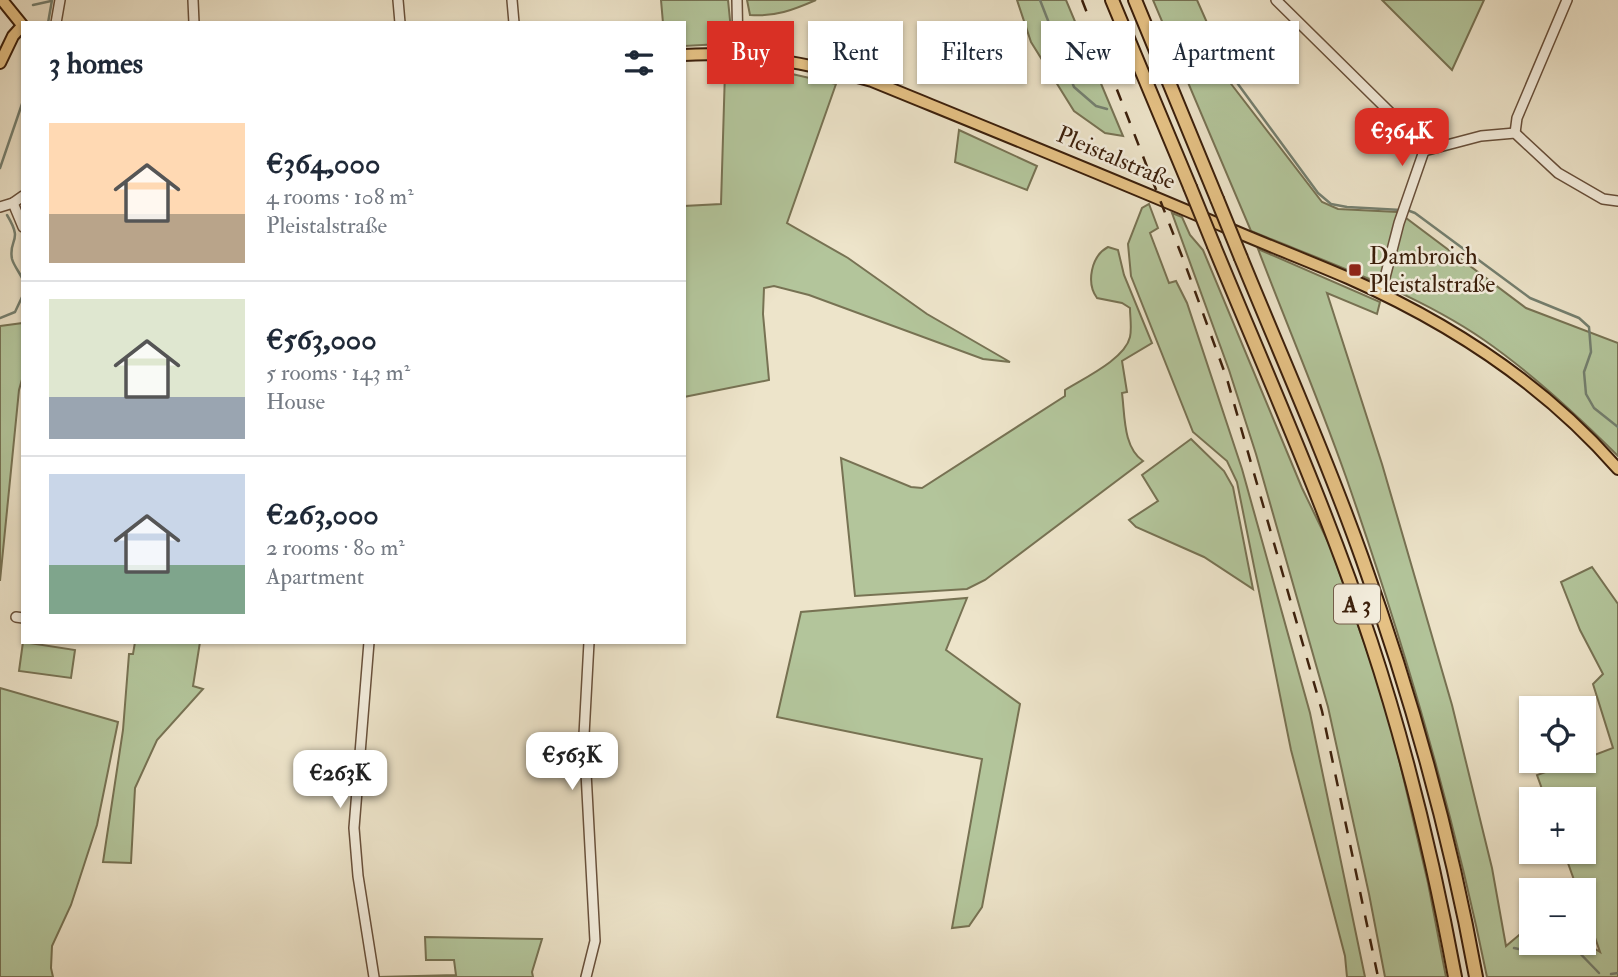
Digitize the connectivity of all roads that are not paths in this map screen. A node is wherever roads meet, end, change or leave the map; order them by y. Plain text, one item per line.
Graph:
1 (2, 0) edge
2 (60, 0) edge
3 (193, 0) edge
4 (398, 0) edge
5 (512, 0) edge
6 (737, 0) edge
7 (1112, 0) edge
8 (1135, 0) edge
9 (1276, 0) edge
10 (1567, 0) edge
11 (56, 21) edge
12 (194, 21) edge
13 (400, 21) edge
14 (514, 21) edge
15 (737, 21) edge
16 (21, 24) edge
17 (21, 28) edge
18 (686, 55) edge
19 (707, 55) edge
20 (0, 62) edge
21 (794, 62) edge
22 (1515, 133) junction
23 (1424, 151) junction
24 (21, 197) edge
25 (1618, 201) edge
26 (13, 203) junction
27 (0, 207) edge
28 (21, 222) edge
29 (1381, 293) junction
30 (1618, 469) edge
31 (369, 644) edge
32 (589, 644) edge
33 (374, 977) edge
34 (586, 977) edge
35 (1455, 977) edge
36 (1476, 977) edge

1 - 16 main road
2 - 11 street
3 - 12 street
4 - 13 street
5 - 14 street
6 - 15 street
7 - 35 highway, A 3, bridge
8 - 36 highway, A 3, bridge
9 - 23 street
10 - 22 street
17 - 20 main road
18 - 19 main road, Pleistalstraße
21 - 29 main road, Pleistalstraße
22 - 23 street
22 - 25 street
23 - 29 street
24 - 26 street
26 - 27 street
26 - 28 street
29 - 30 main road, Pleistalstraße
31 - 33 street
32 - 34 street

